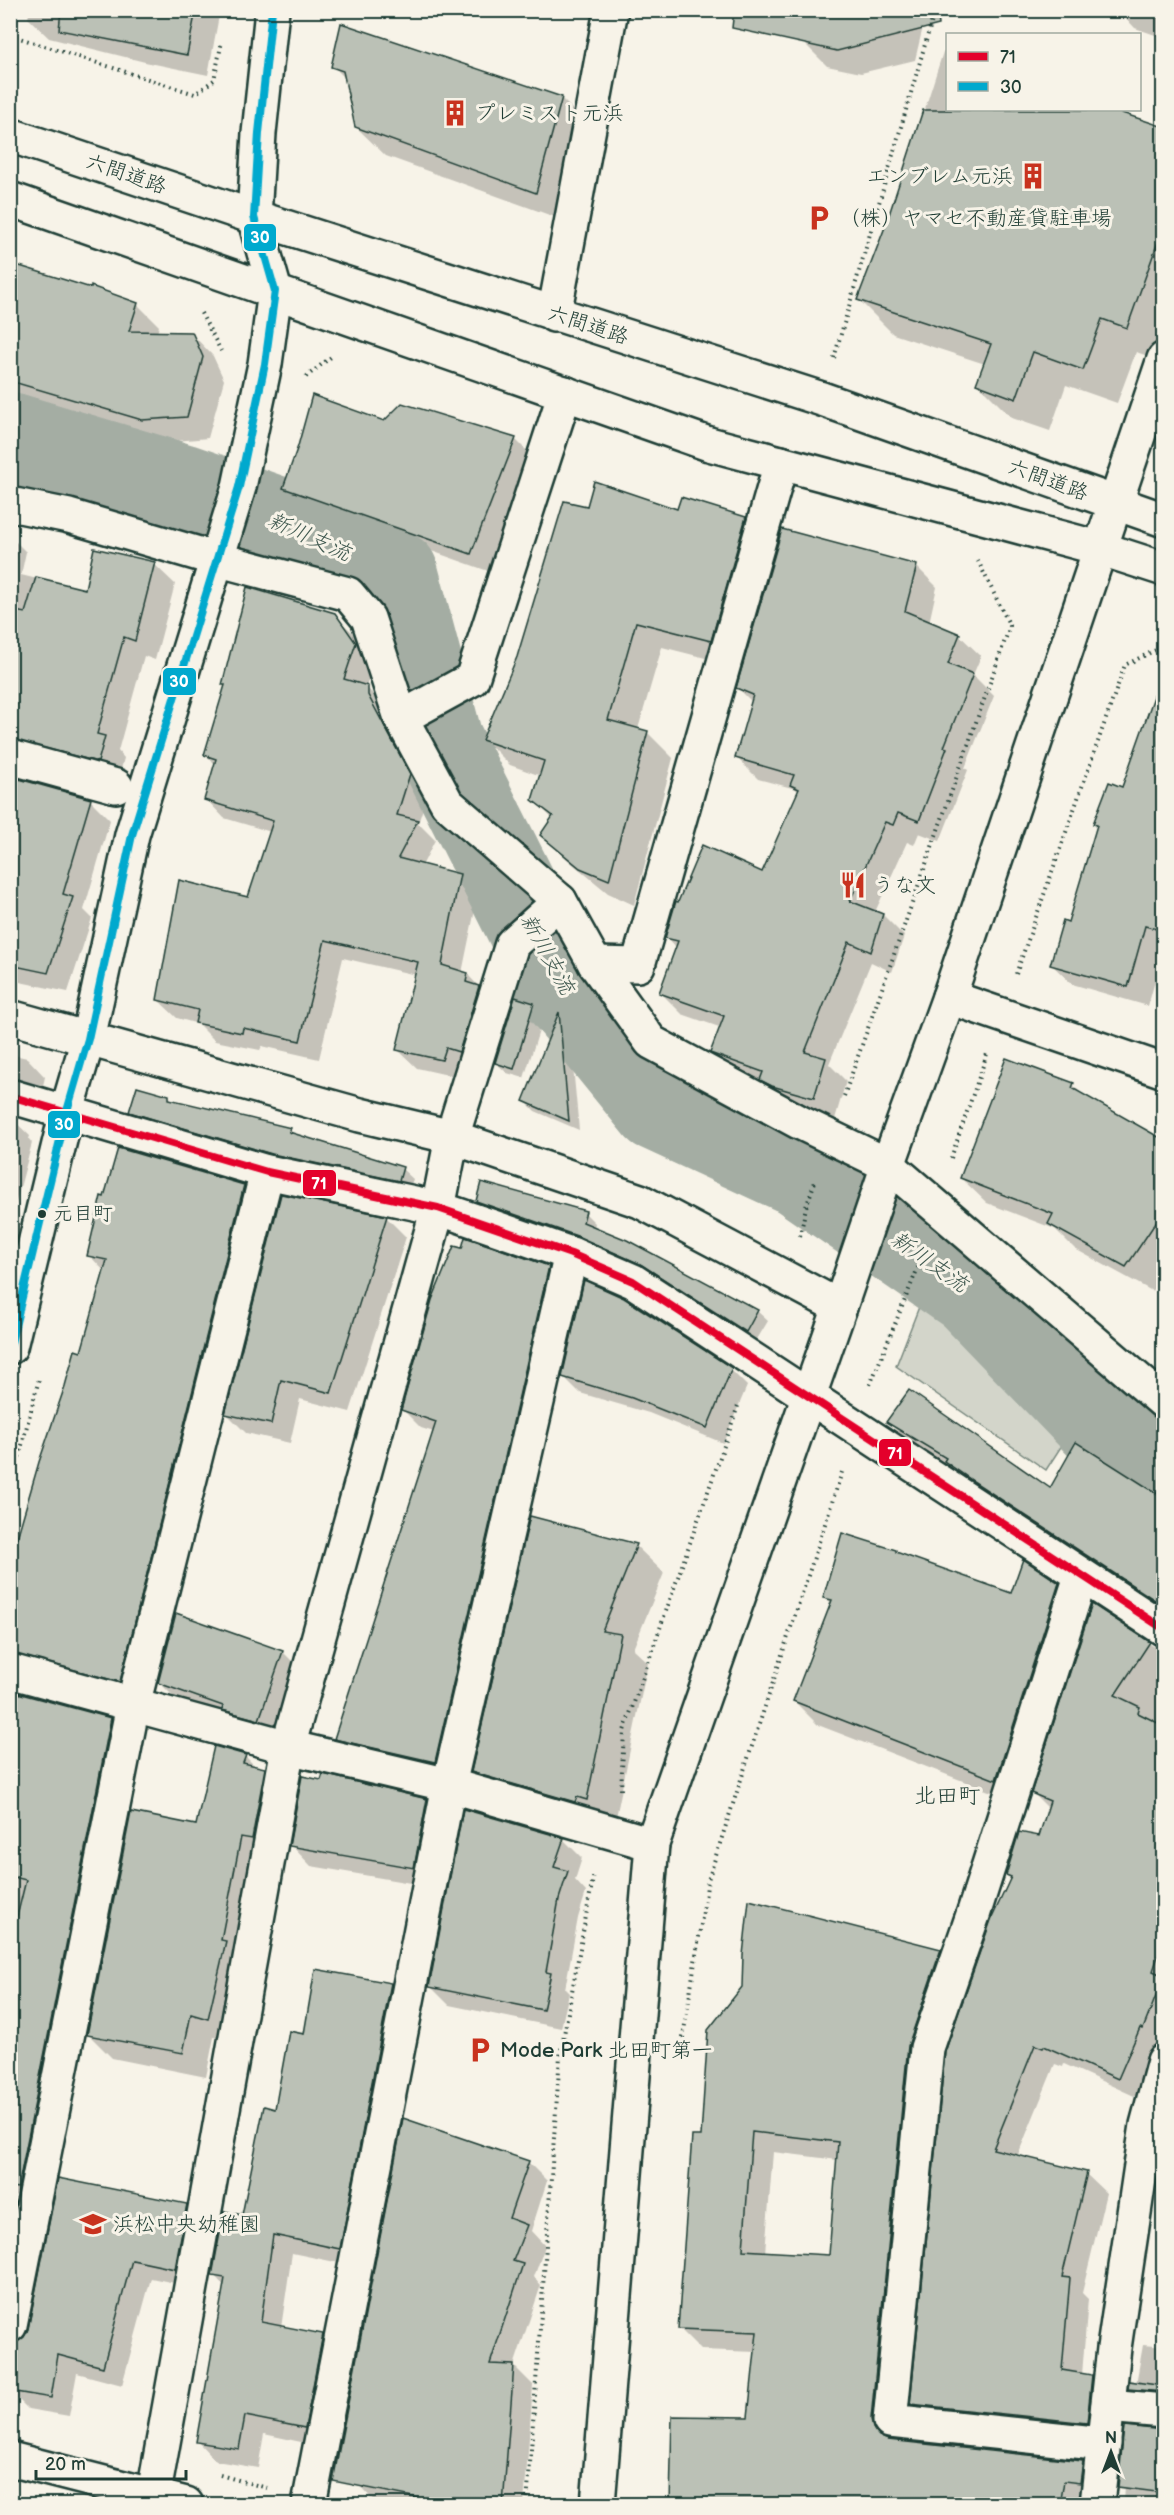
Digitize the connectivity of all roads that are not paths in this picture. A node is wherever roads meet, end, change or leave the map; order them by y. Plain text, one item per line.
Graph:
1 (272, 10) edge
2 (611, 10) edge
3 (10, 135) edge
4 (10, 199) edge
5 (254, 217) junction
6 (275, 291) junction
7 (554, 315) junction
8 (1164, 359) edge
9 (565, 393) junction
10 (781, 464) junction
11 (1114, 503) junction
12 (10, 504) edge
13 (1164, 520) edge
14 (1099, 548) junction
15 (216, 559) junction
16 (1164, 569) edge
17 (403, 717) junction
18 (10, 758) edge
19 (116, 786) dead end
20 (554, 907) junction
21 (595, 964) junction
22 (949, 997) junction
23 (10, 1017) edge
24 (88, 1039) junction
25 (1164, 1071) edge
26 (10, 1096) edge
27 (66, 1111) junction
28 (452, 1137) junction
29 (888, 1165) junction
30 (267, 1172) junction
31 (438, 1208) junction
32 (572, 1254) junction
33 (840, 1307) junction
34 (10, 1347) edge
35 (809, 1395) junction
36 (1164, 1402) edge
37 (1081, 1576) junction
38 (1164, 1629) edge
39 (10, 1671) edge
40 (133, 1705) junction
41 (288, 1747) junction
42 (449, 1785) junction
43 (652, 1844) junction
44 (1164, 2061) edge
45 (10, 2325) edge
46 (1108, 2406) junction
47 (1164, 2411) edge
48 (1104, 2444) junction
49 (10, 2459) edge
50 (153, 2500) edge
51 (309, 2502) edge
52 (186, 2505) edge
53 (598, 2505) edge
54 (1097, 2505) edge

1 - 5 street
2 - 7 street
3 - 5 street, 六間道路
4 - 6 street
5 - 6 street
5 - 7 street, 六間道路
6 - 9 street
6 - 15 street
7 - 11 street, 六間道路
8 - 11 street
9 - 10 street
9 - 17 street
10 - 14 street
10 - 21 street
11 - 13 street, 六間道路
11 - 14 street
12 - 15 street
14 - 16 street
14 - 22 street
15 - 17 street
15 - 24 street
17 - 20 street
18 - 19 street
20 - 21 street
20 - 28 street
21 - 29 street
22 - 25 street
22 - 29 street
23 - 24 street
24 - 27 street
24 - 28 street
26 - 27 street
27 - 30 street
27 - 34 street
28 - 31 street
28 - 33 street
29 - 33 street
29 - 36 street
30 - 31 street
30 - 40 street
31 - 32 street
31 - 41 street
32 - 35 street
32 - 42 street
33 - 35 street
35 - 37 street
35 - 43 street
37 - 38 street
37 - 48 street
39 - 40 street
40 - 41 street
40 - 45 street
41 - 42 street
41 - 50 street
42 - 43 street
42 - 51 street
43 - 53 street
44 - 46 street
46 - 47 street
46 - 48 street
48 - 54 street
49 - 50 street
50 - 52 street

